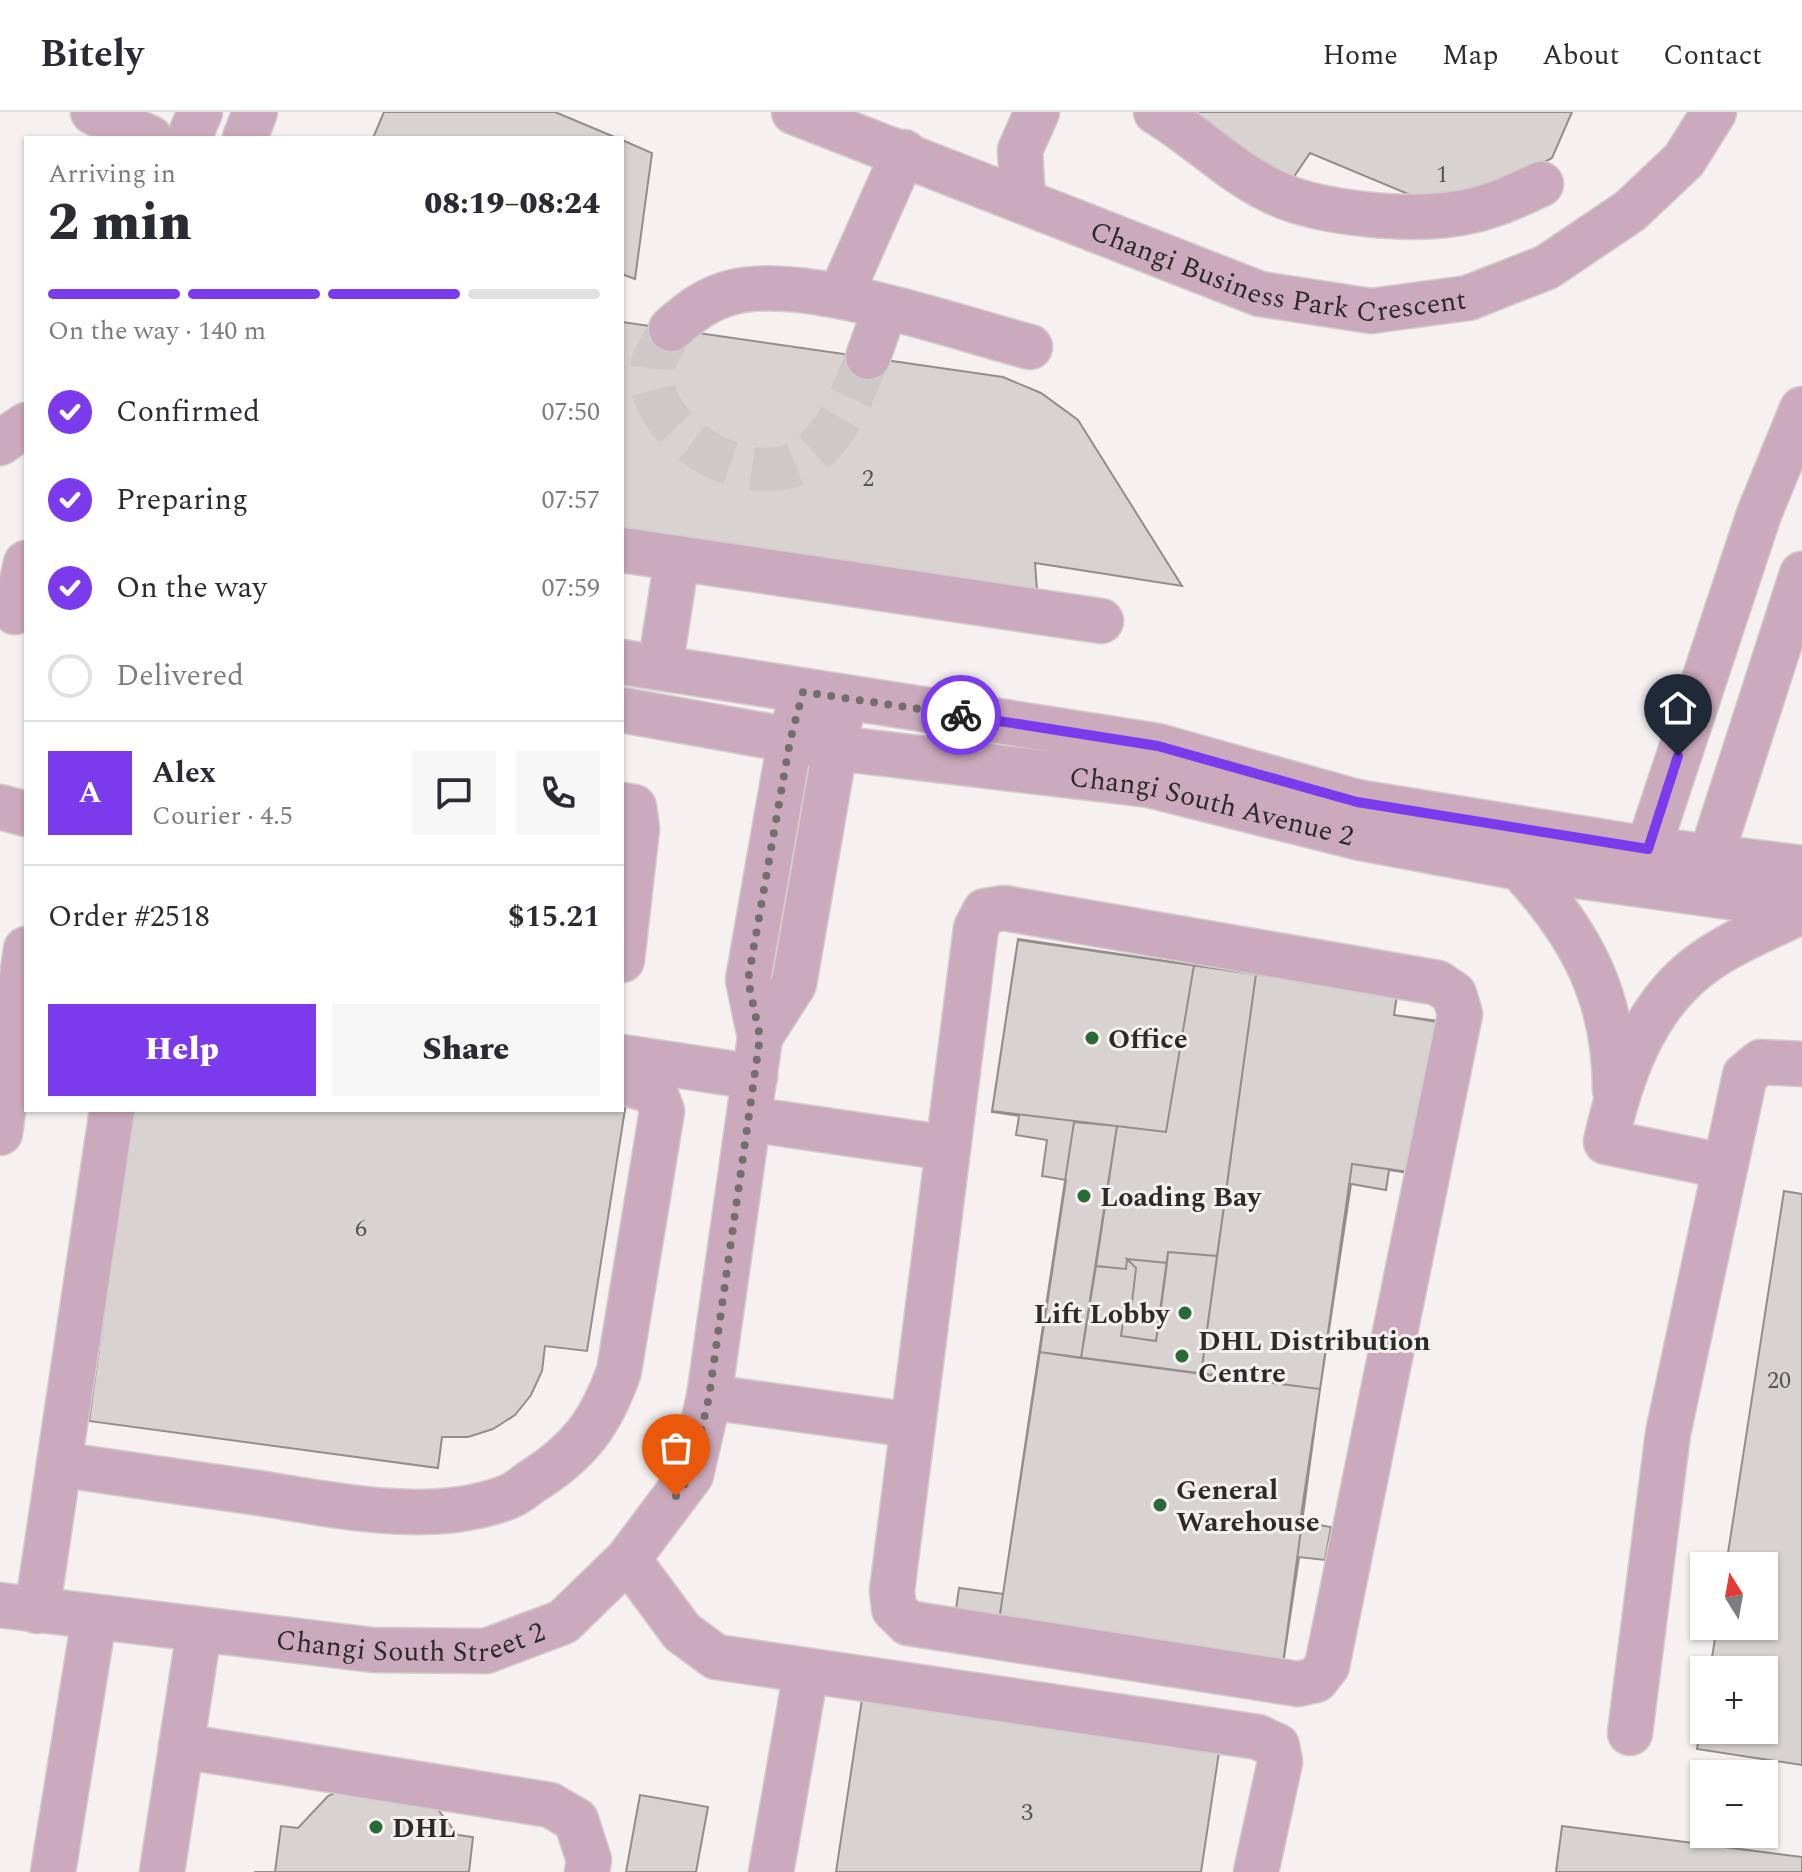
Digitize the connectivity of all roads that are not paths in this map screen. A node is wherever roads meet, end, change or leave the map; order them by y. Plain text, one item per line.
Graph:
1 (93, 112) edge
2 (200, 112) edge
3 (255, 112) edge
4 (794, 112) edge
5 (1037, 112) edge
6 (1156, 112) edge
7 (1714, 112) edge
8 (146, 136) edge
9 (190, 136) edge
10 (246, 136) edge
11 (904, 152) junction
12 (1541, 184) dead end
13 (1023, 200) junction
14 (841, 294) junction
15 (885, 309) junction
16 (671, 329) tunnel mouth
17 (1030, 347) dead end
18 (868, 357) tunnel mouth
19 (1802, 409) edge
20 (24, 426) edge
21 (0, 443) edge
22 (624, 550) edge
23 (677, 558) junction
24 (19, 564) edge
25 (1802, 574) edge
26 (14, 612) edge
27 (1101, 621) dead end
28 (641, 665) edge
29 (824, 695) junction
30 (624, 710) edge
31 (790, 741) junction
32 (835, 748) junction
33 (624, 805) edge
34 (0, 807) edge
35 (24, 813) edge
36 (1644, 866) junction
37 (1520, 868) junction
38 (1802, 868) edge
39 (1705, 874) junction
40 (1802, 909) edge
41 (624, 943) edge
42 (24, 963) edge
43 (624, 1057) edge
44 (1802, 1064) edge
45 (755, 1078) junction
46 (624, 1083) edge
47 (1615, 1100) junction
48 (112, 1112) edge
49 (0, 1133) edge
50 (948, 1148) junction
51 (1723, 1166) junction
52 (709, 1397) junction
53 (912, 1425) junction
54 (59, 1464) junction
55 (628, 1559) junction
56 (18, 1608) edge
57 (94, 1619) junction
58 (199, 1631) junction
59 (806, 1672) junction
60 (1630, 1733) dead end
61 (181, 1746) junction
62 (53, 1872) edge
63 (162, 1872) edge
64 (587, 1872) edge
65 (771, 1872) edge
66 (1256, 1872) edge

1 - 8 street
2 - 9 street
3 - 10 street
4 - 11 street, Changi Business Park Crescent
5 - 13 street
6 - 12 street
7 - 13 street, Changi Business Park Crescent
11 - 13 street, Changi Business Park Crescent
11 - 14 street
14 - 15 street
14 - 16 street
15 - 17 street
15 - 18 street
19 - 36 street
20 - 21 street
22 - 23 street
23 - 27 street
23 - 28 street
24 - 26 street
25 - 39 street
28 - 29 street, Changi South Avenue 2
29 - 31 street, Changi South Street 2
29 - 32 street, Changi South Street 2
29 - 36 street, Changi South Avenue 2
30 - 31 street, Changi South Avenue 2
31 - 32 street, Changi South Avenue 2
31 - 45 street, Changi South Street 2
32 - 37 street, Changi South Avenue 2
32 - 45 street, Changi South Street 2
33 - 41 street
34 - 35 street
36 - 37 street, Changi South Avenue 2
36 - 39 street, Changi South Avenue 2
37 - 47 street
38 - 39 street, Changi South Avenue 2
39 - 40 street, Changi South Avenue 2
40 - 47 street
42 - 49 street
43 - 45 street
44 - 51 street
45 - 50 street
45 - 52 street, Changi South Street 2
46 - 54 street
47 - 51 street
48 - 54 street
50 - 53 street
50 - 53 street
51 - 60 street
52 - 53 street
52 - 55 street, Changi South Street 2
54 - 56 street
55 - 58 street, Changi South Street 2
55 - 59 street
56 - 57 street, Changi South Street 2
57 - 58 street, Changi South Street 2
57 - 62 street
58 - 61 street
59 - 65 street
59 - 66 street
61 - 63 street
61 - 64 street

